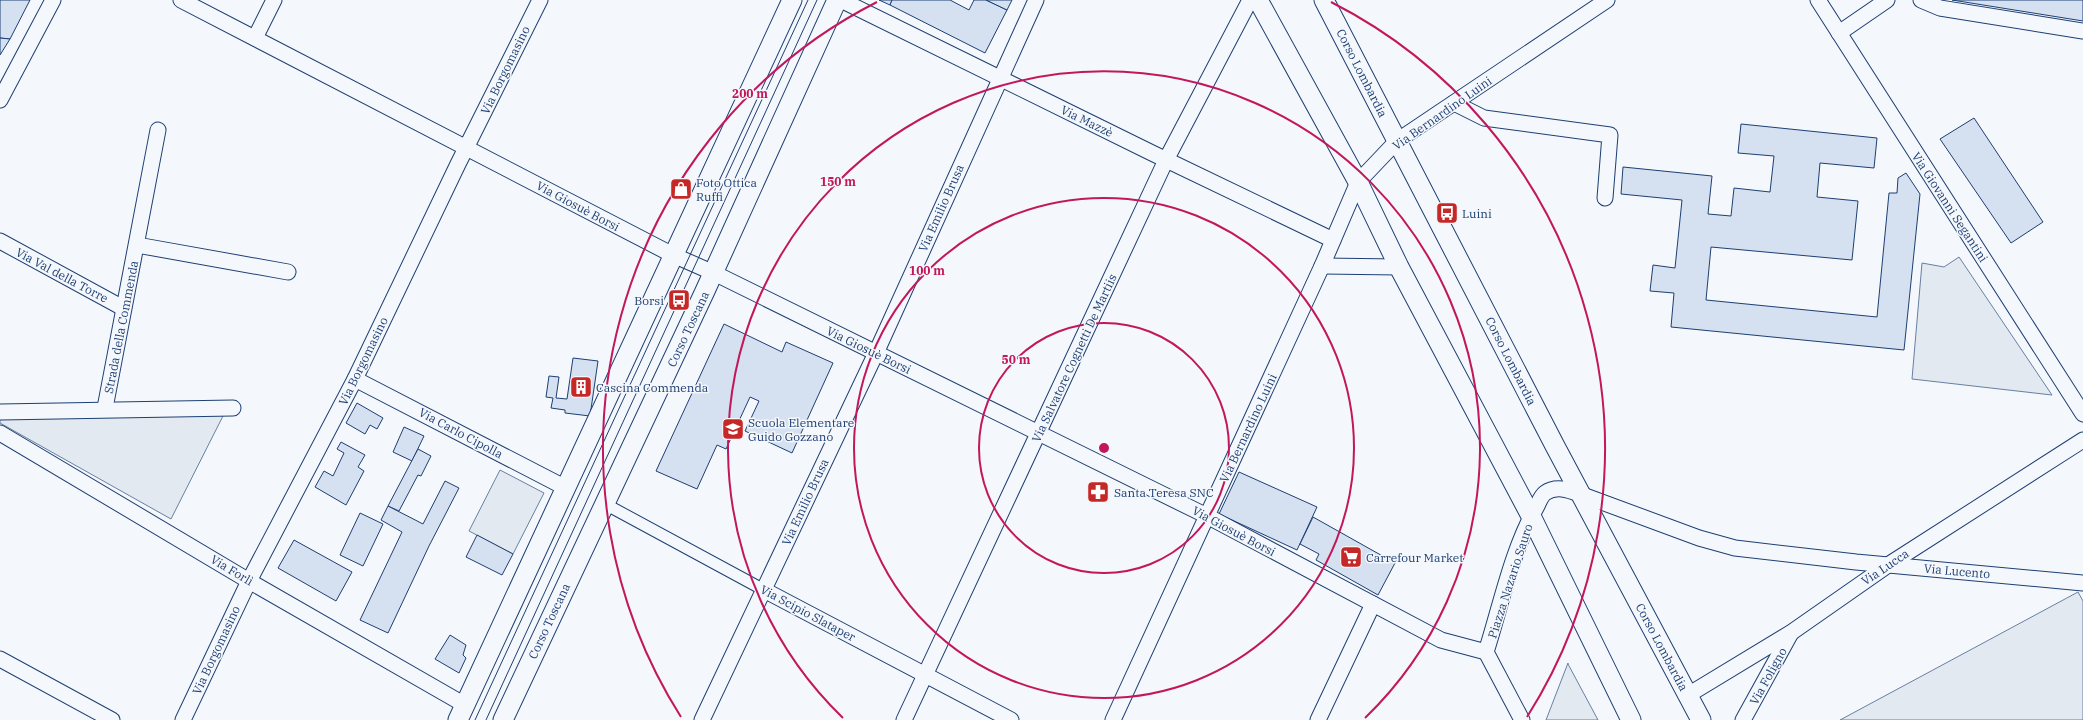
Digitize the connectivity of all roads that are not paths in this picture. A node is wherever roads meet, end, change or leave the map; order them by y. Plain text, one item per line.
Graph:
1 (53, 0) edge
2 (181, 0) edge
3 (274, 0) edge
4 (540, 0) edge
5 (792, 0) edge
6 (837, 0) edge
7 (841, 0) edge
8 (1036, 0) edge
9 (1250, 0) edge
10 (1258, 0) edge
11 (1324, 0) edge
12 (1608, 0) edge
13 (1818, 0) edge
14 (1887, 0) edge
15 (1921, 0) edge
16 (2083, 31) edge
17 (1839, 33) junction
18 (254, 38) junction
19 (1000, 78) junction
20 (0, 100) edge
21 (1454, 103) junction
22 (158, 130) dead end
23 (1396, 141) junction
24 (466, 148) junction
25 (1166, 160) junction
26 (1358, 182) junction
27 (1605, 198) dead end
28 (1333, 240) junction
29 (0, 241) edge
30 (137, 245) junction
31 (673, 255) junction
32 (1322, 266) junction
33 (1399, 267) junction
34 (288, 272) dead end
35 (714, 273) junction
36 (123, 308) junction
37 (876, 353) junction
38 (355, 379) junction
39 (105, 408) junction
40 (233, 408) dead end
41 (0, 412) edge
42 (2083, 414) edge
43 (0, 433) edge
44 (1039, 434) junction
45 (2083, 440) edge
46 (566, 488) junction
47 (1580, 494) junction
48 (605, 504) junction
49 (1207, 516) junction
50 (1531, 516) junction
51 (1735, 548) joint
52 (1888, 565) junction
53 (249, 581) junction
54 (2083, 583) edge
55 (764, 590) junction
56 (1373, 604) junction
57 (1792, 632) junction
58 (1486, 652) junction
59 (0, 659) edge
60 (924, 674) junction
61 (1688, 696) junction
62 (462, 712) edge
63 (112, 720) edge
64 (183, 720) edge
65 (503, 720) edge
66 (702, 720) edge
67 (904, 720) edge
68 (1012, 720) edge
69 (1113, 720) edge
70 (1318, 720) edge
71 (1522, 720) edge
72 (1632, 720) edge
73 (1701, 720) edge
74 (1743, 720) edge

1 - 20 street
2 - 18 street, Via Giosuè Borsi
3 - 18 street
4 - 24 street, Via Borgomasino
5 - 31 street
6 - 35 street, Corso Toscana
7 - 19 street, Via Mazzè
8 - 19 street, Via Emilio Brusa
9 - 25 street, Via Salvatore Cognetti De Martiis
10 - 26 street
11 - 23 street, Corso Lombardia
12 - 21 street, Via Bernardino Luini
13 - 17 street, Via Giovanni Segantini
14 - 17 street
15 - 16 street
17 - 42 street, Via Giovanni Segantini
18 - 24 street, Via Giosuè Borsi
19 - 25 street, Via Mazzè
19 - 37 street, Via Emilio Brusa
21 - 23 street, Via Bernardino Luini
21 - 27 street
22 - 30 street, Strada della Commenda
23 - 26 street, Via Bernardino Luini
23 - 47 street, Corso Lombardia
24 - 31 street, Via Giosuè Borsi
24 - 38 street, Via Borgomasino
25 - 28 street, Via Mazzè
25 - 44 street, Via Salvatore Cognetti De Martiis
26 - 28 street, Via Bernardino Luini
26 - 33 street
28 - 32 street, Via Bernardino Luini
29 - 36 street, Via Val della Torre
30 - 34 street, Strada della Commenda
30 - 36 street, Strada della Commenda
31 - 35 street, Via Giosuè Borsi
31 - 46 street
32 - 33 street
32 - 49 street, Via Bernardino Luini
33 - 50 street
35 - 37 street, Via Giosuè Borsi
35 - 48 street, Corso Toscana
36 - 39 street, Strada della Commenda
37 - 44 street, Via Giosuè Borsi
37 - 55 street, Via Emilio Brusa
38 - 46 street, Via Carlo Cipolla
38 - 53 street, Via Borgomasino
39 - 40 street, Strada della Commenda
39 - 41 street, Strada della Commenda
43 - 53 street, Via Forlì
44 - 49 street, Via Giosuè Borsi
44 - 60 street, Via Salvatore Cognetti De Martiis
45 - 52 street, Via Lucca
46 - 62 street
47 - 50 street, Piazza Nazario Sauro
47 - 51 street, Piazza Nazario Sauro
47 - 61 street, Corso Lombardia
48 - 55 street, Via Scipio Slataper
48 - 65 street, Corso Toscana
49 - 56 street, Via Giosuè Borsi
49 - 69 street, Via Bernardino Luini
50 - 58 street, Piazza Nazario Sauro
50 - 72 street
51 - 52 street, Via Lucento
52 - 54 street, Via Lucento
52 - 57 street, Via Lucca
53 - 62 street, Via Forlì
53 - 64 street, Via Borgomasino
55 - 60 street, Via Scipio Slataper
55 - 66 street, Via Emilio Brusa
56 - 58 street, Via Giosuè Borsi
56 - 70 street
57 - 61 street, Via Lucca
57 - 74 street, Via Foligno
58 - 71 street, Piazza Nazario Sauro
59 - 63 street
60 - 67 street, Via Salvatore Cognetti De Martiis
60 - 68 street, Via Scipio Slataper
61 - 73 street, Corso Lombardia

